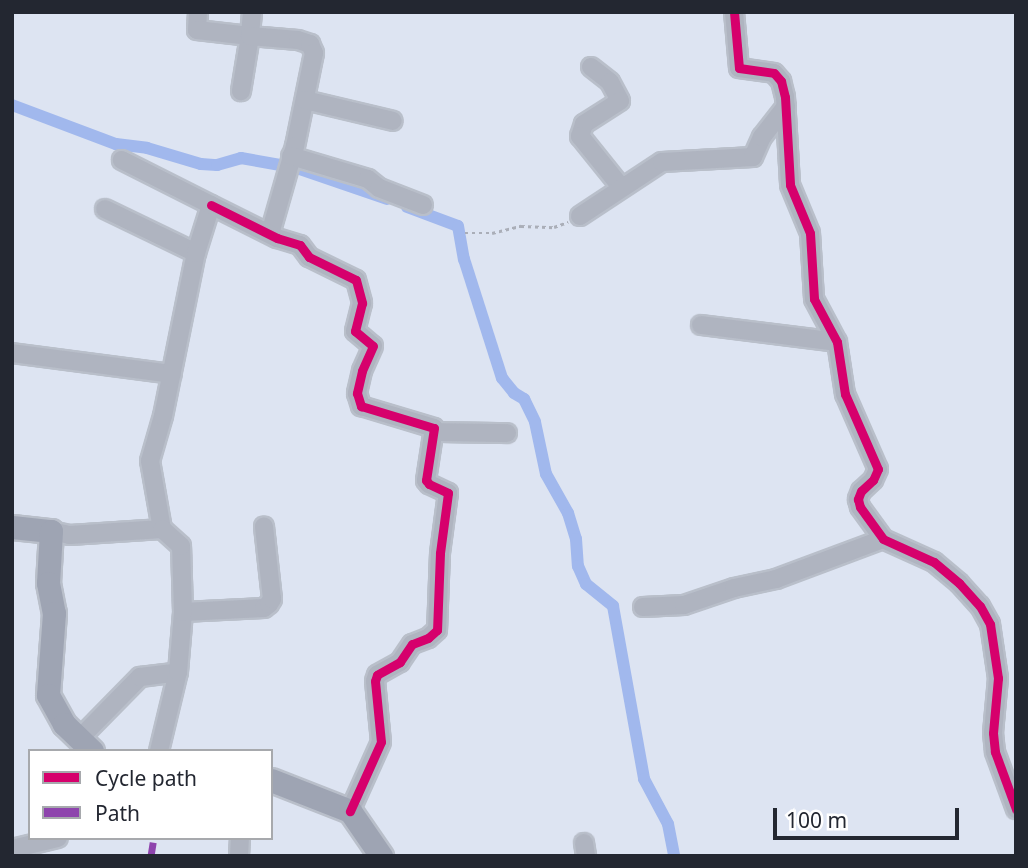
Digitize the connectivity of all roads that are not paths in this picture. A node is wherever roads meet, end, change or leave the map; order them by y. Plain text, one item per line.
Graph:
1 (198, 12) edge
2 (252, 12) edge
3 (734, 12) edge
4 (250, 36) junction
5 (592, 66) dead end
6 (241, 92) dead end
7 (305, 100) junction
8 (786, 106) junction
9 (393, 121) dead end
10 (122, 160) dead end
11 (289, 162) junction
12 (621, 187) junction
13 (211, 205) junction
14 (423, 205) dead end
15 (105, 209) dead end
16 (580, 216) road end
17 (270, 234) junction
18 (197, 253) junction
19 (701, 326) dead end
20 (837, 342) junction
21 (12, 353) edge
22 (172, 374) junction
23 (434, 432) junction
24 (507, 433) dead end
25 (264, 526) dead end
26 (12, 527) edge
27 (163, 529) junction
28 (51, 531) junction
29 (883, 539) junction
30 (642, 607) dead end
31 (183, 612) junction
32 (178, 672) junction
33 (86, 745) edge
34 (159, 749) edge
35 (273, 781) edge
36 (1016, 809) edge
37 (350, 811) junction
38 (50, 840) edge
39 (12, 849) edge
40 (381, 856) edge

1 - 4 street
2 - 4 street
3 - 8 street
4 - 6 street
4 - 7 street
5 - 12 street
7 - 9 street
7 - 11 street
8 - 12 street
8 - 20 street
10 - 13 street
11 - 14 street
11 - 17 street
12 - 16 street
13 - 17 street
13 - 18 street
15 - 18 street
17 - 23 street
18 - 22 street
19 - 20 street
20 - 29 street
21 - 22 street
22 - 27 street
23 - 24 street
23 - 37 street
25 - 31 street
26 - 28 main road
27 - 28 street
27 - 31 street
28 - 33 main road
29 - 30 street
29 - 36 street
31 - 32 street
32 - 33 street
32 - 34 street
35 - 37 main road
37 - 40 main road
38 - 39 street

